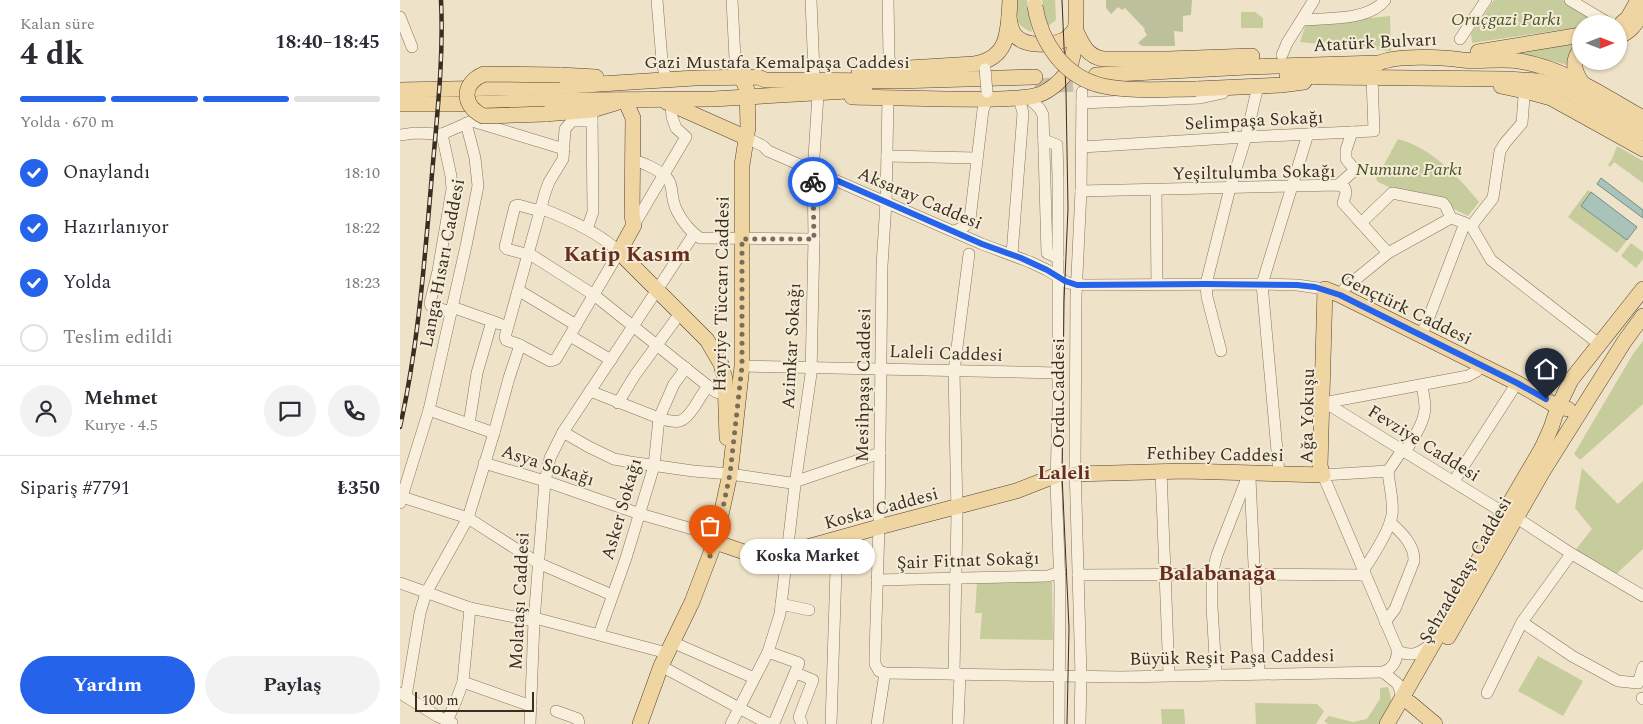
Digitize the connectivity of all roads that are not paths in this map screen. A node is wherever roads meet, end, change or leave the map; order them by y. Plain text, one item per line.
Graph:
1 (657, 0) edge
2 (732, 0) edge
3 (811, 0) edge
4 (888, 0) edge
5 (1076, 0) edge
6 (1314, 0) edge
7 (1385, 0) edge
8 (1486, 0) edge
9 (1570, 0) edge
10 (1638, 0) edge
11 (1035, 2) edge
12 (1009, 7) edge
13 (1643, 12) edge
14 (1595, 15) edge
15 (400, 17) edge
16 (1628, 18) edge
17 (1302, 20) junction
18 (1075, 29) junction
19 (1628, 32) edge
20 (1572, 36) edge
21 (1460, 39) dead end
22 (412, 47) dead end
23 (1282, 55) junction
24 (1449, 57) junction
25 (1388, 59) junction
26 (985, 69) dead end
27 (892, 70) junction
28 (1575, 70) edge
29 (814, 72) junction
30 (758, 77) junction
31 (1322, 77) junction
32 (739, 78) junction
33 (1372, 78) junction
34 (1465, 79) junction
35 (666, 80) junction
36 (630, 82) junction
37 (1582, 83) junction
38 (1258, 86) junction
39 (1029, 89) junction
40 (400, 90) edge
41 (1528, 92) junction
42 (834, 93) junction
43 (818, 94) junction
44 (771, 96) junction
45 (987, 96) junction
46 (748, 97) junction
47 (888, 98) junction
48 (625, 100) junction
49 (667, 102) junction
50 (400, 104) edge
51 (592, 115) junction
52 (1643, 118) edge
53 (748, 120) junction
54 (466, 123) junction
55 (1352, 132) junction
56 (1643, 133) edge
57 (442, 134) junction
58 (1308, 134) junction
59 (400, 135) edge
60 (1246, 137) junction
61 (747, 138) junction
62 (1044, 140) junction
63 (1082, 147) junction
64 (564, 149) junction
65 (1643, 149) edge
66 (768, 151) junction
67 (887, 156) junction
68 (814, 157) dead end
69 (977, 158) junction
70 (633, 161) junction
71 (742, 165) junction
72 (813, 170) junction
73 (664, 174) junction
74 (1338, 185) junction
75 (1292, 187) junction
76 (1230, 188) junction
77 (1156, 190) junction
78 (1081, 191) junction
79 (886, 202) junction
80 (540, 210) junction
81 (1451, 218) junction
82 (1361, 223) junction
83 (1469, 224) junction
84 (634, 225) junction
85 (587, 229) junction
86 (954, 231) junction
87 (694, 234) junction
88 (742, 239) junction
89 (814, 239) junction
90 (619, 252) junction
91 (1047, 253) junction
92 (1388, 253) junction
93 (529, 254) junction
94 (969, 254) dead end
95 (1012, 254) junction
96 (1058, 258) junction
97 (1030, 262) junction
98 (1059, 277) junction
99 (1157, 284) junction
100 (1206, 284) junction
101 (1262, 284) junction
102 (1077, 285) junction
103 (1643, 289) edge
104 (518, 290) junction
105 (658, 290) junction
106 (1332, 292) junction
107 (594, 295) junction
108 (451, 309) junction
109 (681, 312) junction
110 (1643, 316) edge
111 (492, 321) junction
112 (576, 325) junction
113 (633, 325) junction
114 (508, 327) junction
115 (570, 336) junction
116 (1420, 336) junction
117 (657, 344) junction
118 (1599, 344) junction
119 (520, 345) junction
120 (1221, 351) dead end
121 (611, 360) junction
122 (1481, 365) junction
123 (742, 366) junction
124 (812, 367) junction
125 (686, 368) junction
126 (881, 368) junction
127 (954, 371) junction
128 (1058, 373) junction
129 (1576, 373) junction
130 (1517, 383) junction
131 (1422, 385) junction
132 (708, 386) junction
133 (590, 392) junction
134 (726, 395) junction
135 (1588, 399) junction
136 (618, 403) junction
137 (1324, 403) junction
138 (1558, 407) junction
139 (428, 410) junction
140 (659, 418) junction
141 (469, 424) junction
142 (1551, 428) junction
143 (563, 432) junction
144 (494, 434) junction
145 (1565, 435) junction
146 (1404, 450) junction
147 (880, 453) junction
148 (484, 463) junction
149 (654, 466) junction
150 (1161, 471) junction
151 (1388, 472) junction
152 (1250, 473) junction
153 (730, 474) junction
154 (1075, 474) junction
155 (1279, 474) junction
156 (1056, 475) junction
157 (1323, 475) junction
158 (545, 481) junction
159 (1454, 481) junction
160 (796, 482) junction
161 (401, 500) edge
162 (956, 507) junction
163 (640, 514) junction
164 (1510, 515) junction
165 (468, 518) junction
166 (1390, 522) junction
167 (878, 527) junction
168 (716, 539) junction
169 (837, 539) junction
170 (787, 553) junction
171 (1571, 554) junction
172 (538, 563) junction
173 (1060, 572) junction
174 (1364, 573) junction
175 (1212, 574) junction
176 (1254, 574) junction
177 (1078, 575) junction
178 (1164, 575) junction
179 (955, 578) junction
180 (877, 580) junction
181 (400, 583) edge
182 (426, 593) junction
183 (612, 595) junction
184 (1643, 596) edge
185 (781, 604) junction
186 (470, 608) junction
187 (810, 610) dead end
188 (534, 620) junction
189 (1385, 622) junction
190 (1522, 622) junction
191 (599, 634) junction
192 (1437, 637) junction
193 (1398, 651) junction
194 (768, 652) junction
195 (667, 654) junction
196 (1643, 667) edge
197 (882, 672) junction
198 (1384, 672) junction
199 (796, 673) junction
200 (1260, 673) junction
201 (957, 674) junction
202 (1216, 674) junction
203 (1169, 675) junction
204 (1059, 676) junction
205 (1081, 676) junction
206 (754, 678) junction
207 (463, 682) junction
208 (1488, 693) dead end
209 (403, 694) edge
210 (1406, 700) junction
211 (530, 706) junction
212 (738, 708) junction
213 (556, 711) dead end
214 (443, 721) edge
215 (530, 724) edge
216 (579, 724) edge
217 (640, 724) edge
218 (731, 724) edge
219 (802, 724) edge
220 (831, 724) edge
221 (877, 724) edge
222 (958, 724) edge
223 (1058, 724) edge
224 (1080, 724) edge
225 (1387, 724) edge
226 (1398, 724) edge
227 (1435, 724) edge

1 - 35 street
2 - 32 street
3 - 29 street
4 - 27 street
5 - 18 main road
6 - 17 street
7 - 17 street
8 - 21 street
9 - 14 street
10 - 16 main road
11 - 38 main road, bridge
12 - 18 main road
12 - 27 main road
13 - 19 main road
15 - 22 street
17 - 23 street
18 - 23 main road
18 - 39 main road
20 - 24 main road
23 - 25 main road
24 - 25 main road, Atatürk Bulvarı
24 - 37 main road, Atatürk Bulvarı
25 - 31 main road, Atatürk Bulvarı
26 - 45 street, bridge
27 - 29 main road
28 - 37 main road
29 - 30 main road
30 - 32 main road, Gazi Mustafa Kemalpaşa Caddesi
30 - 39 main road, Gazi Mustafa Kemalpaşa Caddesi
31 - 33 main road, Atatürk Bulvarı
31 - 38 main road
32 - 35 main road, Gazi Mustafa Kemalpaşa Caddesi
32 - 46 main road, Hayriye Tüccarı Caddesi
33 - 34 main road, Atatürk Bulvarı
33 - 55 street, Selimpaşa Sokağı
34 - 41 main road
34 - 56 main road, Atatürk Bulvarı
35 - 36 main road, Gazi Mustafa Kemalpaşa Caddesi
36 - 40 main road, Gazi Mustafa Kemalpaşa Caddesi
36 - 51 main road, bridge
37 - 52 main road, Atatürk Bulvarı
38 - 60 street
38 - 63 street, Ordu Caddesi
39 - 42 main road, Gazi Mustafa Kemalpaşa Caddesi
39 - 45 main road
39 - 62 street
39 - 95 street
41 - 65 main road
41 - 83 street
42 - 43 main road, Gazi Mustafa Kemalpaşa Caddesi
42 - 47 main road
43 - 44 main road, Gazi Mustafa Kemalpaşa Caddesi
43 - 68 street
44 - 46 main road, Gazi Mustafa Kemalpaşa Caddesi
44 - 53 main road
45 - 47 main road
45 - 69 street
46 - 49 main road, Gazi Mustafa Kemalpaşa Caddesi
46 - 53 main road, Hayriye Tüccarı Caddesi
47 - 67 street, Mesihpaşa Caddesi
48 - 49 main road, Gazi Mustafa Kemalpaşa Caddesi
48 - 50 main road, Gazi Mustafa Kemalpaşa Caddesi
48 - 51 main road
48 - 70 main road
49 - 61 main road
49 - 73 street
51 - 64 street
51 - 85 street
53 - 61 main road, Hayriye Tüccarı Caddesi
54 - 57 street
54 - 64 street
54 - 108 street, Langa Hısarı Caddesi
55 - 58 street, Selimpaşa Sokağı
55 - 74 street
57 - 59 street
57 - 108 street
58 - 60 street, Selimpaşa Sokağı
58 - 75 street
60 - 63 street, Selimpaşa Sokağı
60 - 76 street
61 - 66 street, Aksaray Caddesi
61 - 71 main road, Hayriye Tüccarı Caddesi
62 - 91 street
62 - 96 street, Ordu Caddesi
63 - 78 street, Ordu Caddesi
64 - 80 street
66 - 71 street
66 - 72 street, Aksaray Caddesi
67 - 69 street
67 - 79 street, Mesihpaşa Caddesi
69 - 86 street
70 - 73 street
70 - 84 main road
71 - 88 main road, Hayriye Tüccarı Caddesi
72 - 79 street, Aksaray Caddesi
72 - 89 street, Azimkar Sokağı
73 - 84 street
73 - 87 street
74 - 75 street, Yeşiltulumba Sokağı
74 - 82 street, Yeşiltulumba Sokağı
75 - 76 street, Yeşiltulumba Sokağı
75 - 101 street
76 - 77 street, Yeşiltulumba Sokağı
76 - 100 street
77 - 78 street, Yeşiltulumba Sokağı
77 - 99 street
78 - 102 street, Ordu Caddesi
79 - 86 street, Aksaray Caddesi
79 - 126 street, Mesihpaşa Caddesi
80 - 85 street
80 - 93 street
80 - 93 street
81 - 82 street
81 - 83 street
81 - 92 street
82 - 92 street, Yeşiltulumba Sokağı
83 - 116 street
83 - 118 street
84 - 90 main road
85 - 90 street
86 - 95 street, Aksaray Caddesi
87 - 88 street
87 - 105 street, Molataşı Caddesi
88 - 89 street
88 - 123 main road, Hayriye Tüccarı Caddesi
89 - 124 street, Azimkar Sokağı
90 - 105 main road
90 - 107 street
91 - 96 street
91 - 97 street
92 - 106 street
93 - 104 street
93 - 107 street
94 - 127 street
95 - 97 street, Aksaray Caddesi
96 - 98 street, Ordu Caddesi
97 - 98 street, Aksaray Caddesi
98 - 102 street, Aksaray Caddesi
98 - 128 street, Ordu Caddesi
99 - 100 street, Gençtürk Caddesi
99 - 102 street, Gençtürk Caddesi
100 - 101 street, Gençtürk Caddesi
100 - 120 street
101 - 106 street, Gençtürk Caddesi
101 - 155 street
102 - 154 street, Ordu Caddesi
103 - 118 main road, Şehzadebaşı Caddesi
104 - 112 street
104 - 114 street
105 - 109 main road
105 - 113 street, Molataşı Caddesi
106 - 116 main road, Gençtürk Caddesi
106 - 137 main road, Ağa Yokuşu
107 - 112 street
107 - 113 street
108 - 111 street
108 - 139 street, Langa Hısarı Caddesi
109 - 117 street
109 - 134 main road
110 - 135 main road, Şehzadebaşı Caddesi
111 - 114 street
111 - 141 street
112 - 115 street
113 - 117 street
113 - 121 street, Molataşı Caddesi
114 - 119 street
115 - 119 street
115 - 121 street
116 - 122 main road, Gençtürk Caddesi
117 - 125 street
117 - 136 street
118 - 129 main road, Şehzadebaşı Caddesi
119 - 144 street
121 - 133 street, Molataşı Caddesi
122 - 130 main road, Gençtürk Caddesi
122 - 131 street
123 - 124 street, Laleli Caddesi
123 - 153 main road, Hayriye Tüccarı Caddesi
124 - 126 street, Laleli Caddesi
124 - 160 street, Azimkar Sokağı
125 - 132 street
125 - 140 street, Asker Sokağı
126 - 127 street, Laleli Caddesi
126 - 147 street, Mesihpaşa Caddesi
127 - 128 street, Laleli Caddesi
127 - 162 street
128 - 156 street, Ordu Caddesi
129 - 135 main road
129 - 138 main road, Şehzadebaşı Caddesi
130 - 138 main road, Gençtürk Caddesi
130 - 159 street
131 - 137 street
131 - 146 street
132 - 134 street
132 - 140 street
133 - 136 street
133 - 143 street, Molataşı Caddesi
134 - 153 main road
135 - 138 main road
135 - 145 main road, Şehzadebaşı Caddesi
136 - 140 street
137 - 146 street, Fevziye Caddesi
137 - 157 main road, Ağa Yokuşu
138 - 142 main road, Şehzadebaşı Caddesi
139 - 141 street
139 - 161 street, Langa Hısarı Caddesi
140 - 149 street, Asker Sokağı
141 - 144 street
142 - 145 main road
142 - 164 main road, Şehzadebaşı Caddesi
143 - 149 street
143 - 158 street, Molataşı Caddesi
144 - 148 street
145 - 164 main road, Şehzadebaşı Caddesi
146 - 151 street
146 - 159 street, Fevziye Caddesi
147 - 160 street
147 - 167 street, Mesihpaşa Caddesi
148 - 158 street, Asya Sokağı
148 - 165 street
149 - 153 street
149 - 163 street, Asker Sokağı
150 - 152 main road, Fethibey Caddesi
150 - 154 main road, Fethibey Caddesi
150 - 178 street
151 - 157 street, Fethibey Caddesi
151 - 166 street
152 - 155 main road, Fethibey Caddesi
152 - 175 street
152 - 176 street
153 - 160 street
153 - 168 main road, Hayriye Tüccarı Caddesi
154 - 156 street
154 - 177 street, Ordu Caddesi
155 - 157 main road, Fethibey Caddesi
156 - 162 main road, Koska Caddesi
156 - 173 street, Ordu Caddesi
157 - 174 street
158 - 163 street, Asya Sokağı
158 - 172 street, Molataşı Caddesi
159 - 164 street, Fevziye Caddesi
160 - 170 street, Azimkar Sokağı
161 - 165 street
162 - 167 main road, Koska Caddesi
162 - 179 street
163 - 168 street, Asya Sokağı
163 - 183 street, Asker Sokağı
164 - 171 street, Fevziye Caddesi
164 - 192 main road, Şehzadebaşı Caddesi
164 - 210 main road, Şehzadebaşı Caddesi
165 - 172 street
165 - 182 street
166 - 174 street
166 - 189 street
167 - 169 main road, Koska Caddesi
167 - 180 street, Mesihpaşa Caddesi
168 - 170 main road, Koska Caddesi
168 - 195 main road, Hayriye Tüccarı Caddesi
169 - 170 main road, Koska Caddesi
169 - 220 street
170 - 185 street, Azimkar Sokağı
171 - 184 street, Fevziye Caddesi
171 - 190 street
172 - 183 street
172 - 188 street, Molataşı Caddesi
173 - 179 street, Şair Fitnat Sokağı
173 - 204 street, Ordu Caddesi
174 - 176 street
174 - 189 street
175 - 176 street
175 - 178 street
175 - 202 street
176 - 200 street
177 - 178 street
177 - 205 street, Ordu Caddesi
178 - 203 street
179 - 180 street, Şair Fitnat Sokağı
179 - 201 street
180 - 197 street, Mesihpaşa Caddesi
181 - 182 street
182 - 186 street
182 - 209 street
183 - 191 street, Asker Sokağı
185 - 187 street
185 - 194 street, Azimkar Sokağı
186 - 188 street
186 - 207 street
188 - 191 street
188 - 211 street, Molataşı Caddesi
189 - 193 street
190 - 196 street
190 - 208 street
191 - 195 street
192 - 193 street
192 - 210 main road, Şehzadebaşı Caddesi
193 - 198 street
194 - 199 street
194 - 206 street, Azimkar Sokağı
195 - 206 street
195 - 212 street
195 - 217 main road, Hayriye Tüccarı Caddesi
197 - 201 street, Büyük Reşit Paşa Caddesi
197 - 221 street, Mesihpaşa Caddesi
198 - 200 street, Büyük Reşit Paşa Caddesi
198 - 210 street
199 - 212 street
199 - 219 street
200 - 202 street, Büyük Reşit Paşa Caddesi
201 - 204 street, Büyük Reşit Paşa Caddesi
201 - 222 street
202 - 203 street, Büyük Reşit Paşa Caddesi
203 - 205 street, Büyük Reşit Paşa Caddesi
204 - 205 street, Büyük Reşit Paşa Caddesi
204 - 223 street, Ordu Caddesi
205 - 224 street, Ordu Caddesi
206 - 212 street, Azimkar Sokağı
207 - 211 street
207 - 214 street
209 - 214 street
210 - 225 main road
210 - 226 main road, Şehzadebaşı Caddesi
210 - 227 main road
211 - 215 street, Molataşı Caddesi
212 - 218 street, Azimkar Sokağı
213 - 216 street

